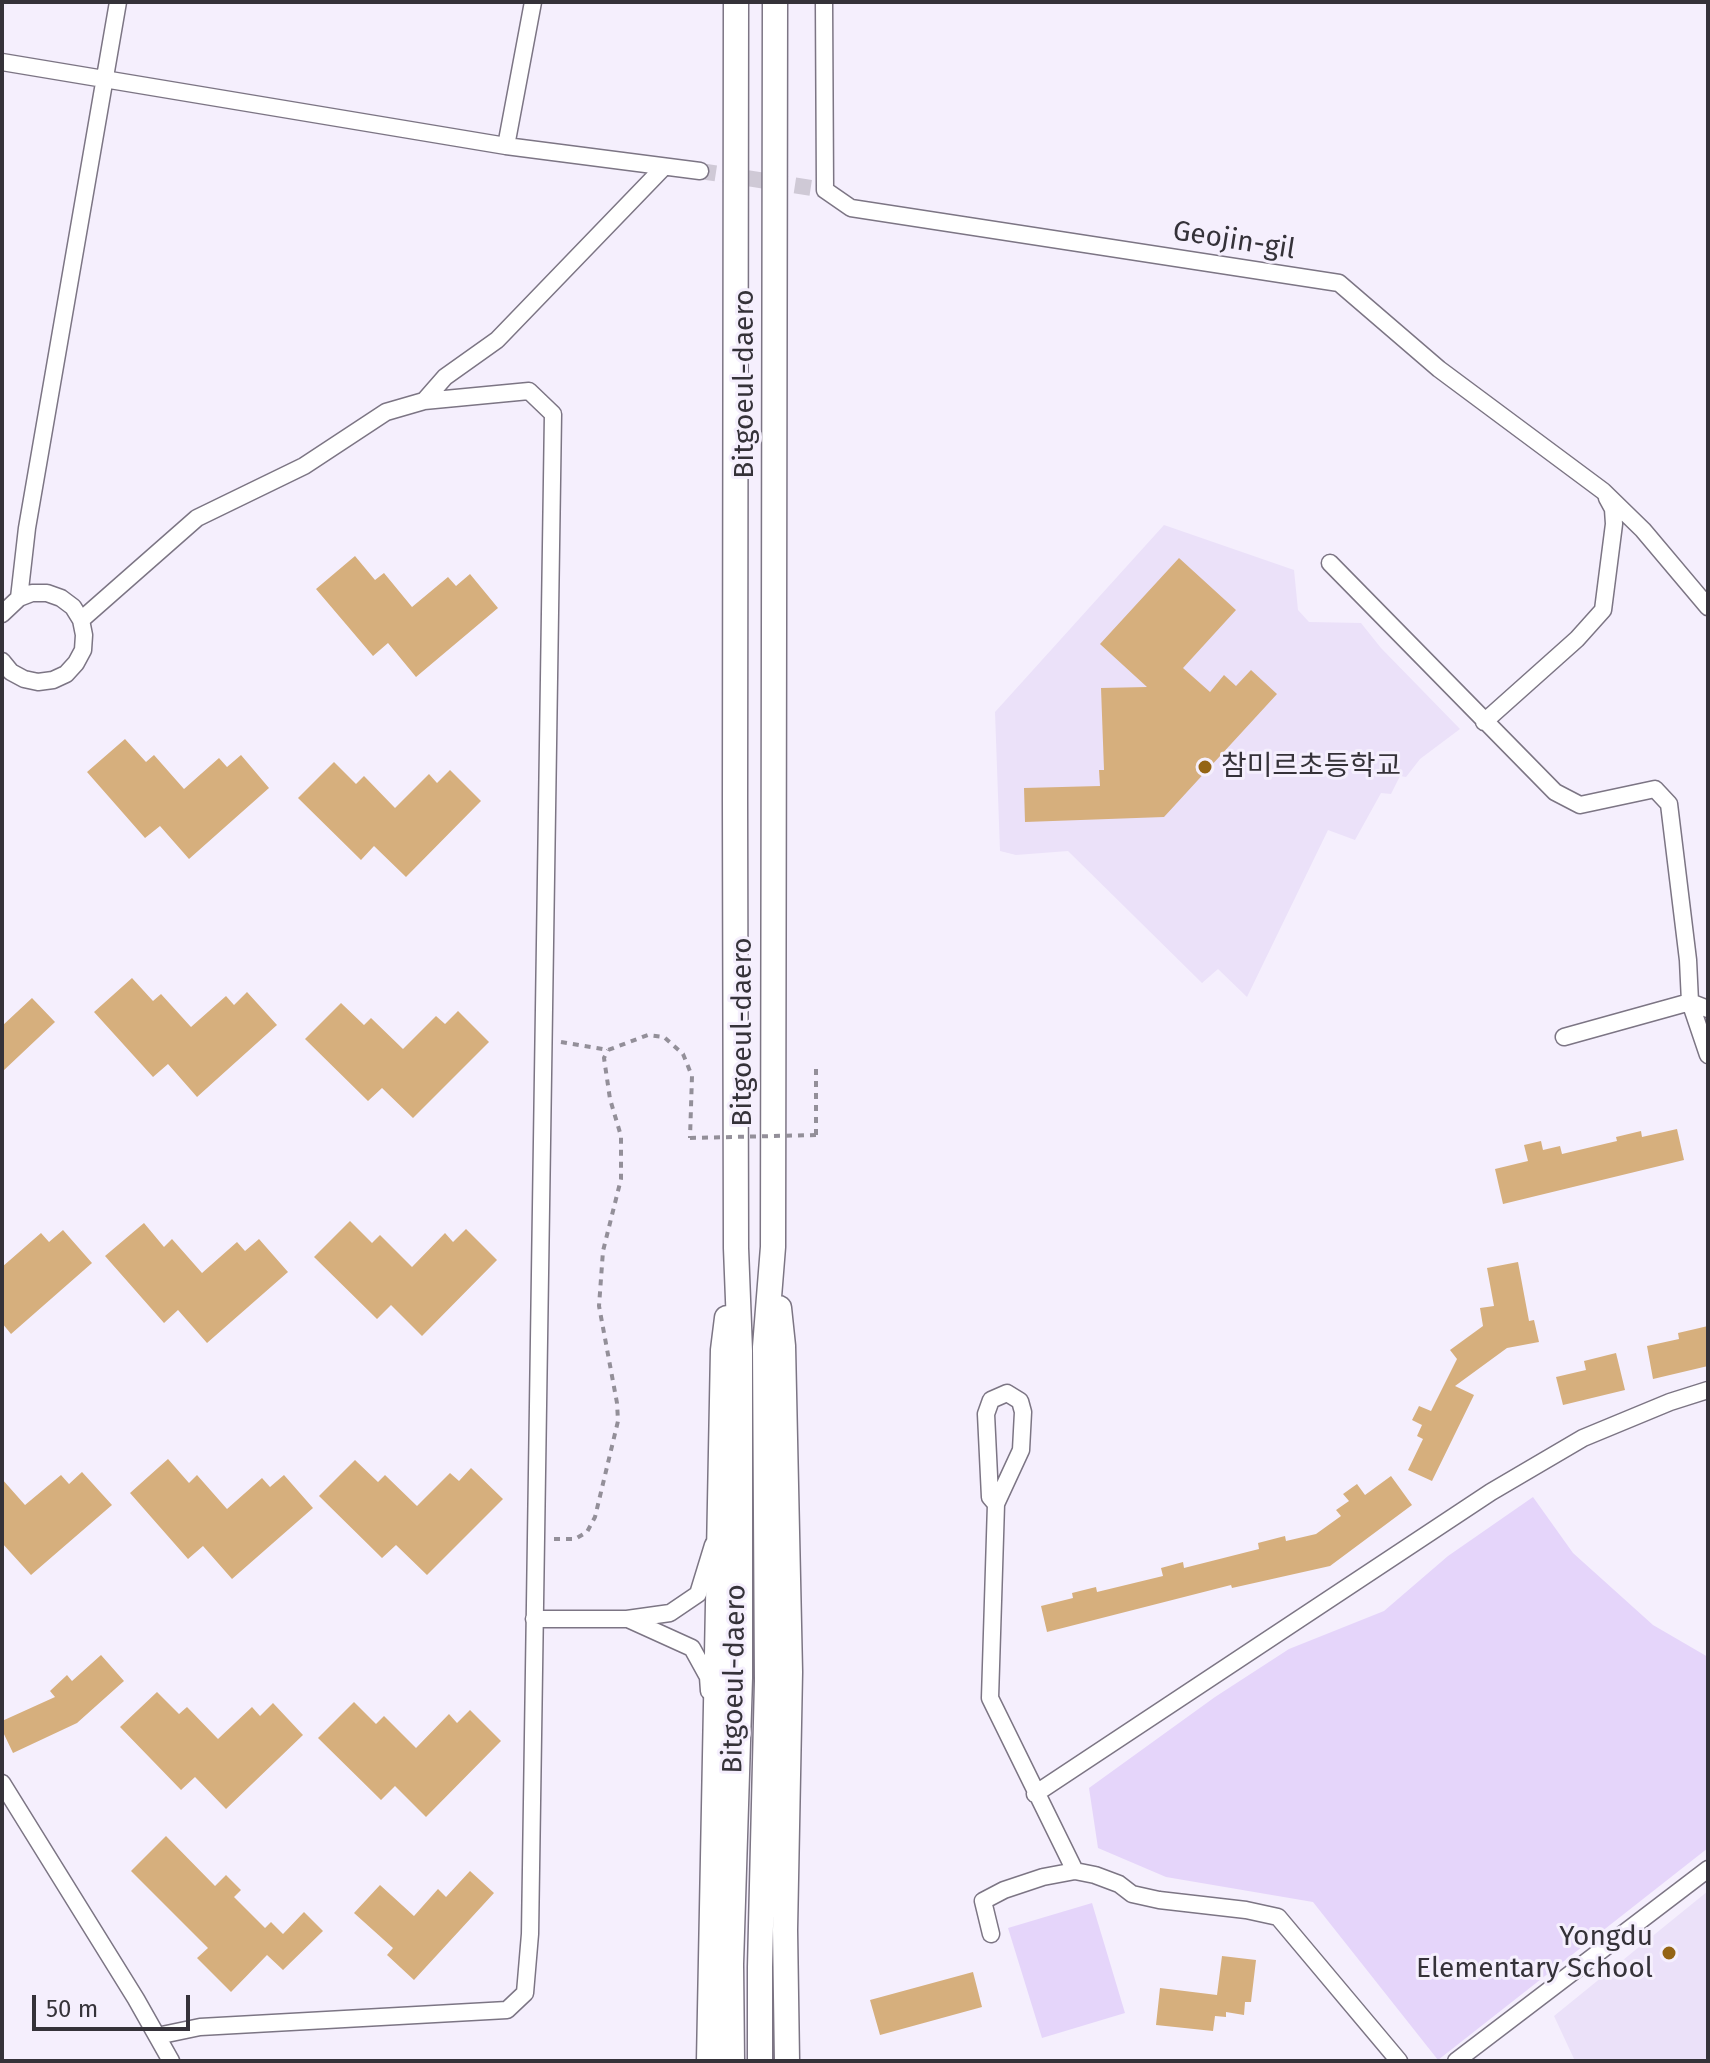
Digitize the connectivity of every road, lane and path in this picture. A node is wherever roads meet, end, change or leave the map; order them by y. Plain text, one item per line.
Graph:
1 (118, 2) edge
2 (533, 2) edge
3 (736, 2) edge
4 (775, 2) edge
5 (823, 2) edge
6 (2, 62) edge
7 (106, 79) junction
8 (506, 146) junction
9 (664, 167) junction
10 (700, 171) tunnel mouth
11 (424, 401) junction
12 (1603, 491) junction
13 (1330, 563) dead end
14 (19, 598) junction
15 (1708, 607) edge
16 (2, 614) edge
17 (81, 620) junction
18 (5, 673) edge
19 (1484, 722) junction
20 (1690, 1002) junction
21 (1708, 1009) edge
22 (1564, 1037) dead end
23 (560, 1042) dead end
24 (608, 1050) junction
25 (1708, 1055) edge
26 (816, 1069) dead end
27 (773, 1247) junction
28 (736, 1248) junction
29 (1708, 1390) edge
30 (996, 1504) junction
31 (720, 1521) junction
32 (554, 1539) dead end
33 (534, 1619) junction
34 (627, 1619) junction
35 (716, 1738) junction
36 (2, 1783) edge
37 (1035, 1794) junction
38 (1708, 1869) edge
39 (1075, 1871) junction
40 (991, 1934) dead end
41 (157, 2036) junction
42 (171, 2061) edge
43 (709, 2061) edge
44 (732, 2061) edge
45 (760, 2061) edge
46 (787, 2061) edge
47 (1399, 2061) edge
48 (1456, 2061) edge

1 - 7 street
2 - 8 street
3 - 28 main road, Bitgoeul-daero
4 - 27 main road, Bitgoeul-daero
5 - 12 street, Geojin-gil
6 - 7 street
7 - 8 street
7 - 14 street
8 - 9 street
9 - 10 street
9 - 11 street
11 - 17 street
11 - 33 street
12 - 15 street, Geojin-gil
12 - 19 street
13 - 19 street
14 - 16 street
14 - 17 street
17 - 18 street
19 - 20 street
20 - 21 street
20 - 22 street
20 - 25 street
23 - 24 path
24 - 26 path, bridge
24 - 32 path
27 - 45 main road, Bitgoeul-daero
27 - 46 main road
28 - 31 main road
28 - 44 main road, Bitgoeul-daero
29 - 37 street
30 - 30 street
30 - 37 street
31 - 34 street
31 - 35 main road
33 - 34 street
33 - 41 street
34 - 35 street
35 - 43 main road
36 - 41 street
37 - 39 street
38 - 48 street
39 - 40 street
39 - 47 street
41 - 42 street

